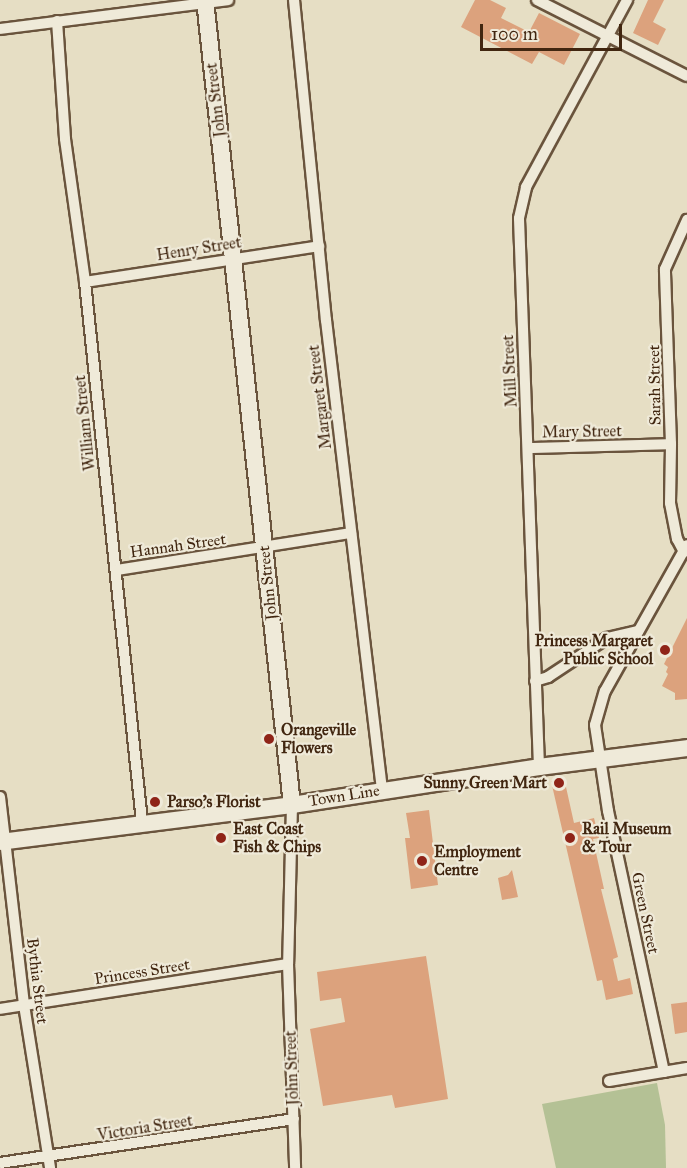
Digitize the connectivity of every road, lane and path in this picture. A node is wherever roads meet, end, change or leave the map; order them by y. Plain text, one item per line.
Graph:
1 (228, 0) edge
2 (294, 0) edge
3 (537, 0) edge
4 (627, 0) edge
5 (205, 1) edge
6 (57, 21) junction
7 (0, 29) edge
8 (610, 36) junction
9 (687, 76) edge
10 (687, 220) edge
11 (319, 246) junction
12 (234, 259) junction
13 (85, 282) junction
14 (671, 444) junction
15 (529, 448) junction
16 (351, 533) junction
17 (264, 548) junction
18 (685, 548) edge
19 (117, 570) junction
20 (638, 631) junction
21 (534, 681) junction
22 (687, 748) edge
23 (600, 759) junction
24 (539, 767) junction
25 (382, 790) junction
26 (0, 797) edge
27 (292, 805) junction
28 (142, 822) junction
29 (2, 842) edge
30 (288, 964) junction
31 (24, 1005) junction
32 (0, 1009) edge
33 (687, 1068) edge
34 (664, 1072) junction
35 (609, 1081) dead end
36 (294, 1119) junction
37 (0, 1163) edge
38 (49, 1163) edge
39 (295, 1168) edge

1 - 5 street
2 - 11 street, Margaret Street
3 - 8 street
4 - 8 street, Mill Street
5 - 6 street
5 - 12 main road, John Street
6 - 7 street
6 - 13 street, William Street
8 - 9 street
8 - 15 street, Mill Street
10 - 14 street, Sarah Street
11 - 12 street, Henry Street
11 - 16 street, Margaret Street
12 - 13 street, Henry Street
12 - 17 main road, John Street
13 - 19 street, William Street
14 - 15 street, Mary Street
14 - 18 street, Sarah Street
15 - 21 street, Mill Street
16 - 17 street, Hannah Street
16 - 25 street, Margaret Street
17 - 19 street, Hannah Street
17 - 27 main road, John Street
18 - 20 street, Green Street
19 - 28 street, William Street
20 - 21 street
20 - 23 street, Green Street
21 - 24 street, Mill Street
22 - 23 main road, Town Line
23 - 24 main road, Town Line
23 - 34 street, Green Street
24 - 25 main road, Town Line
25 - 27 main road, Town Line
26 - 29 street, Bythia Street
27 - 28 main road, Town Line
27 - 30 street, John Street
28 - 29 main road, Town Line
29 - 31 street, Bythia Street
30 - 31 street, Princess Street
30 - 36 street, John Street
31 - 32 street, Princess Street
31 - 38 street, Bythia Street
33 - 34 street
34 - 35 street
36 - 38 street, Victoria Street
36 - 39 street, John Street
37 - 38 street, Victoria Street

